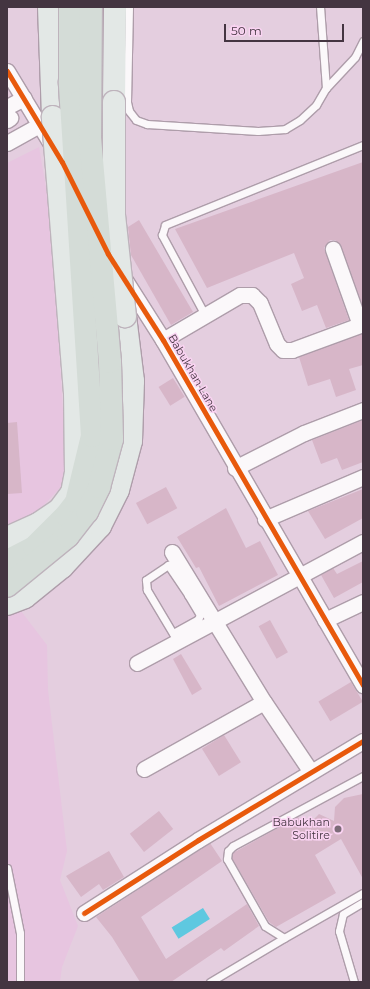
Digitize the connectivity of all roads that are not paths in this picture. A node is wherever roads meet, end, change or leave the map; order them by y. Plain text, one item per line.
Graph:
1 (49, 7) edge
2 (70, 7) edge
3 (91, 7) edge
4 (115, 7) edge
5 (129, 7) edge
6 (320, 7) edge
7 (363, 41) edge
8 (7, 71) edge
9 (326, 88) junction
10 (24, 98) junction
11 (8, 115) edge
12 (46, 121) junction
13 (7, 143) edge
14 (363, 145) edge
15 (333, 249) dead end
16 (205, 315) junction
17 (362, 325) edge
18 (162, 340) junction
19 (357, 412) edge
20 (235, 468) junction
21 (363, 477) edge
22 (265, 519) junction
23 (7, 538) edge
24 (363, 542) edge
25 (172, 552) dead end
26 (7, 561) edge
27 (299, 578) junction
28 (7, 586) edge
29 (192, 592) junction
30 (363, 602) edge
31 (7, 604) edge
32 (325, 620) junction
33 (216, 622) junction
34 (175, 638) junction
35 (137, 663) dead end
36 (363, 685) edge
37 (264, 702) junction
38 (363, 742) edge
39 (144, 769) dead end
40 (311, 772) junction
41 (363, 776) edge
42 (7, 868) edge
43 (363, 893) edge
44 (363, 902) edge
45 (84, 913) dead end
46 (284, 938) junction
47 (20, 982) edge
48 (210, 982) edge
49 (354, 982) edge

1 - 12 main road
2 - 26 highway, bridge
3 - 28 highway, bridge
4 - 31 main road, bridge
5 - 9 lane
6 - 9 lane
7 - 9 lane
8 - 10 street, Babukhan Lane
10 - 11 street
10 - 12 street, Babukhan Lane
12 - 13 street
12 - 18 street, Babukhan Lane
12 - 23 main road, bridge
14 - 16 lane
15 - 17 street
16 - 17 street
16 - 18 street
18 - 20 street, Babukhan Lane
19 - 20 street
20 - 22 street, Babukhan Lane
21 - 22 street
22 - 27 street, Babukhan Lane
24 - 27 street
25 - 29 street
27 - 32 street, Babukhan Lane
27 - 33 street
29 - 33 street
29 - 34 lane
29 - 34 lane
30 - 32 street
32 - 36 street, Babukhan Lane
33 - 34 street
33 - 37 street
34 - 35 street
37 - 39 street
37 - 40 street
38 - 40 street
40 - 45 street
41 - 46 lane
42 - 47 lane
43 - 46 lane
44 - 49 lane
46 - 48 lane

